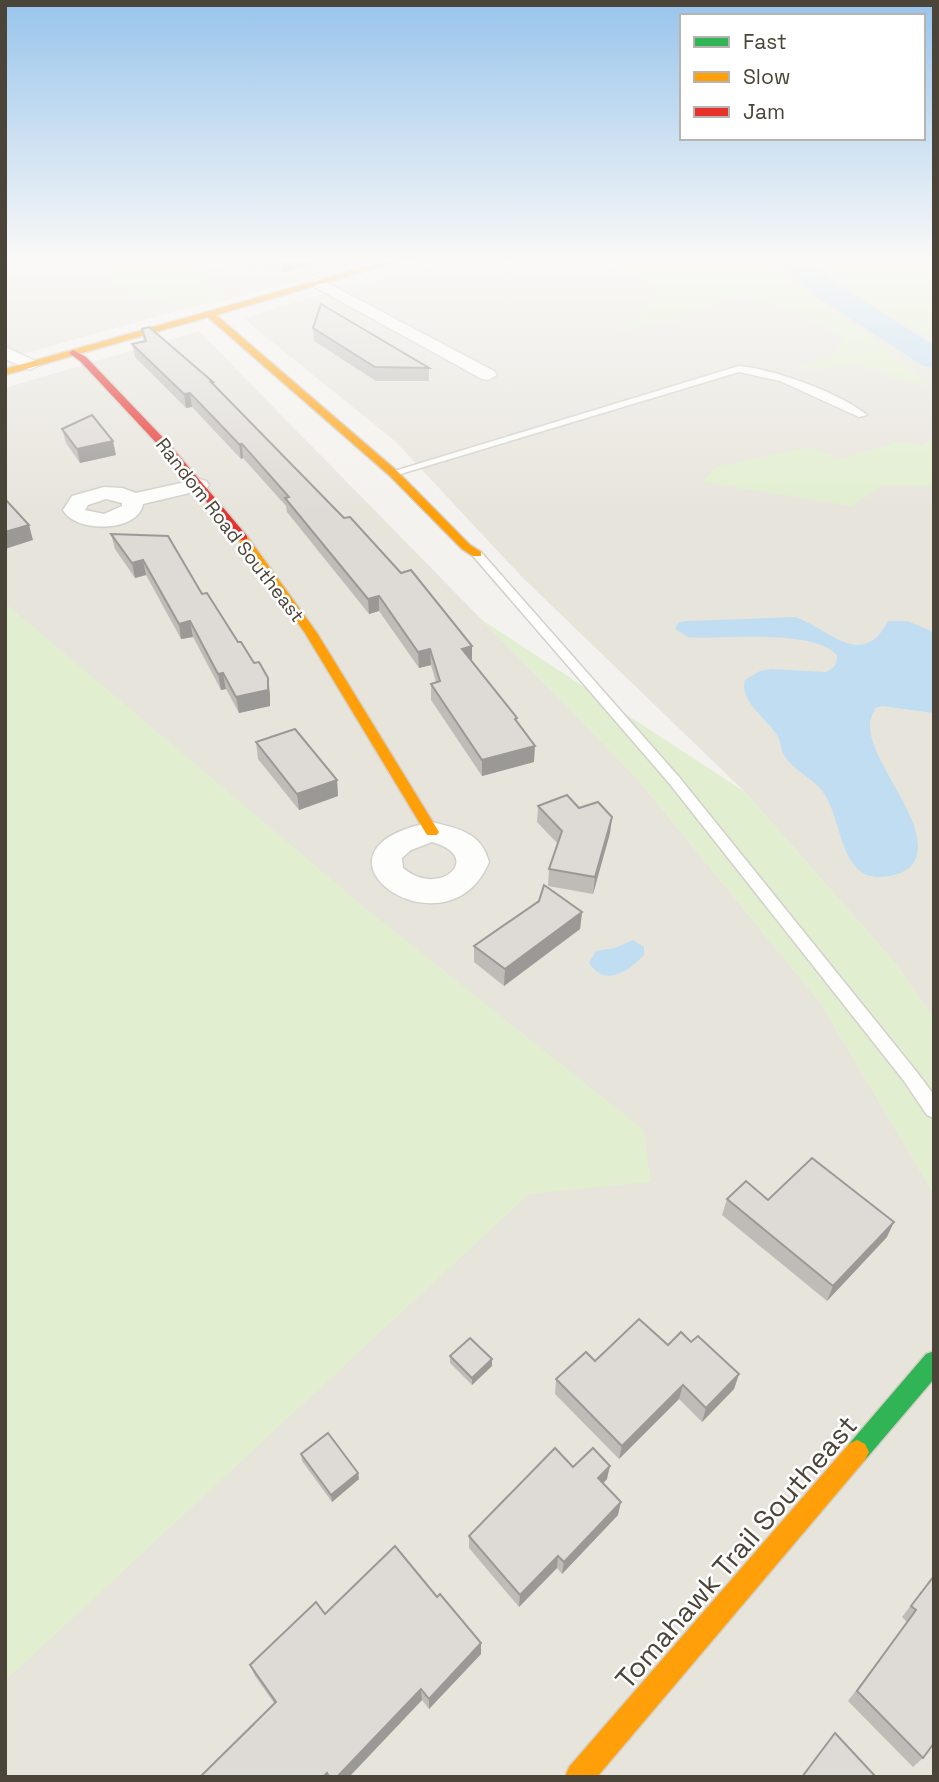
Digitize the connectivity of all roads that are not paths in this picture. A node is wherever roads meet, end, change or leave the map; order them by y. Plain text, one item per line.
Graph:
1 (101, 345) edge
2 (246, 345) edge
3 (433, 345) edge
4 (5, 352) edge
5 (73, 353) junction
6 (30, 365) junction
7 (5, 372) edge
8 (488, 375) dead end
9 (862, 415) dead end
10 (393, 473) junction
11 (199, 485) junction
12 (133, 500) dead end
13 (477, 554) joint
14 (432, 832) dead end
15 (934, 1110) edge
16 (934, 1362) edge
17 (579, 1777) edge

1 - 5 street
2 - 10 street
3 - 8 street
4 - 6 street
5 - 6 street
5 - 11 street, Random Road Southeast
6 - 7 street
9 - 10 lane
10 - 13 street
11 - 12 street
11 - 14 street, Random Road Southeast
13 - 15 lane
16 - 17 street, Tomahawk Trail Southeast

